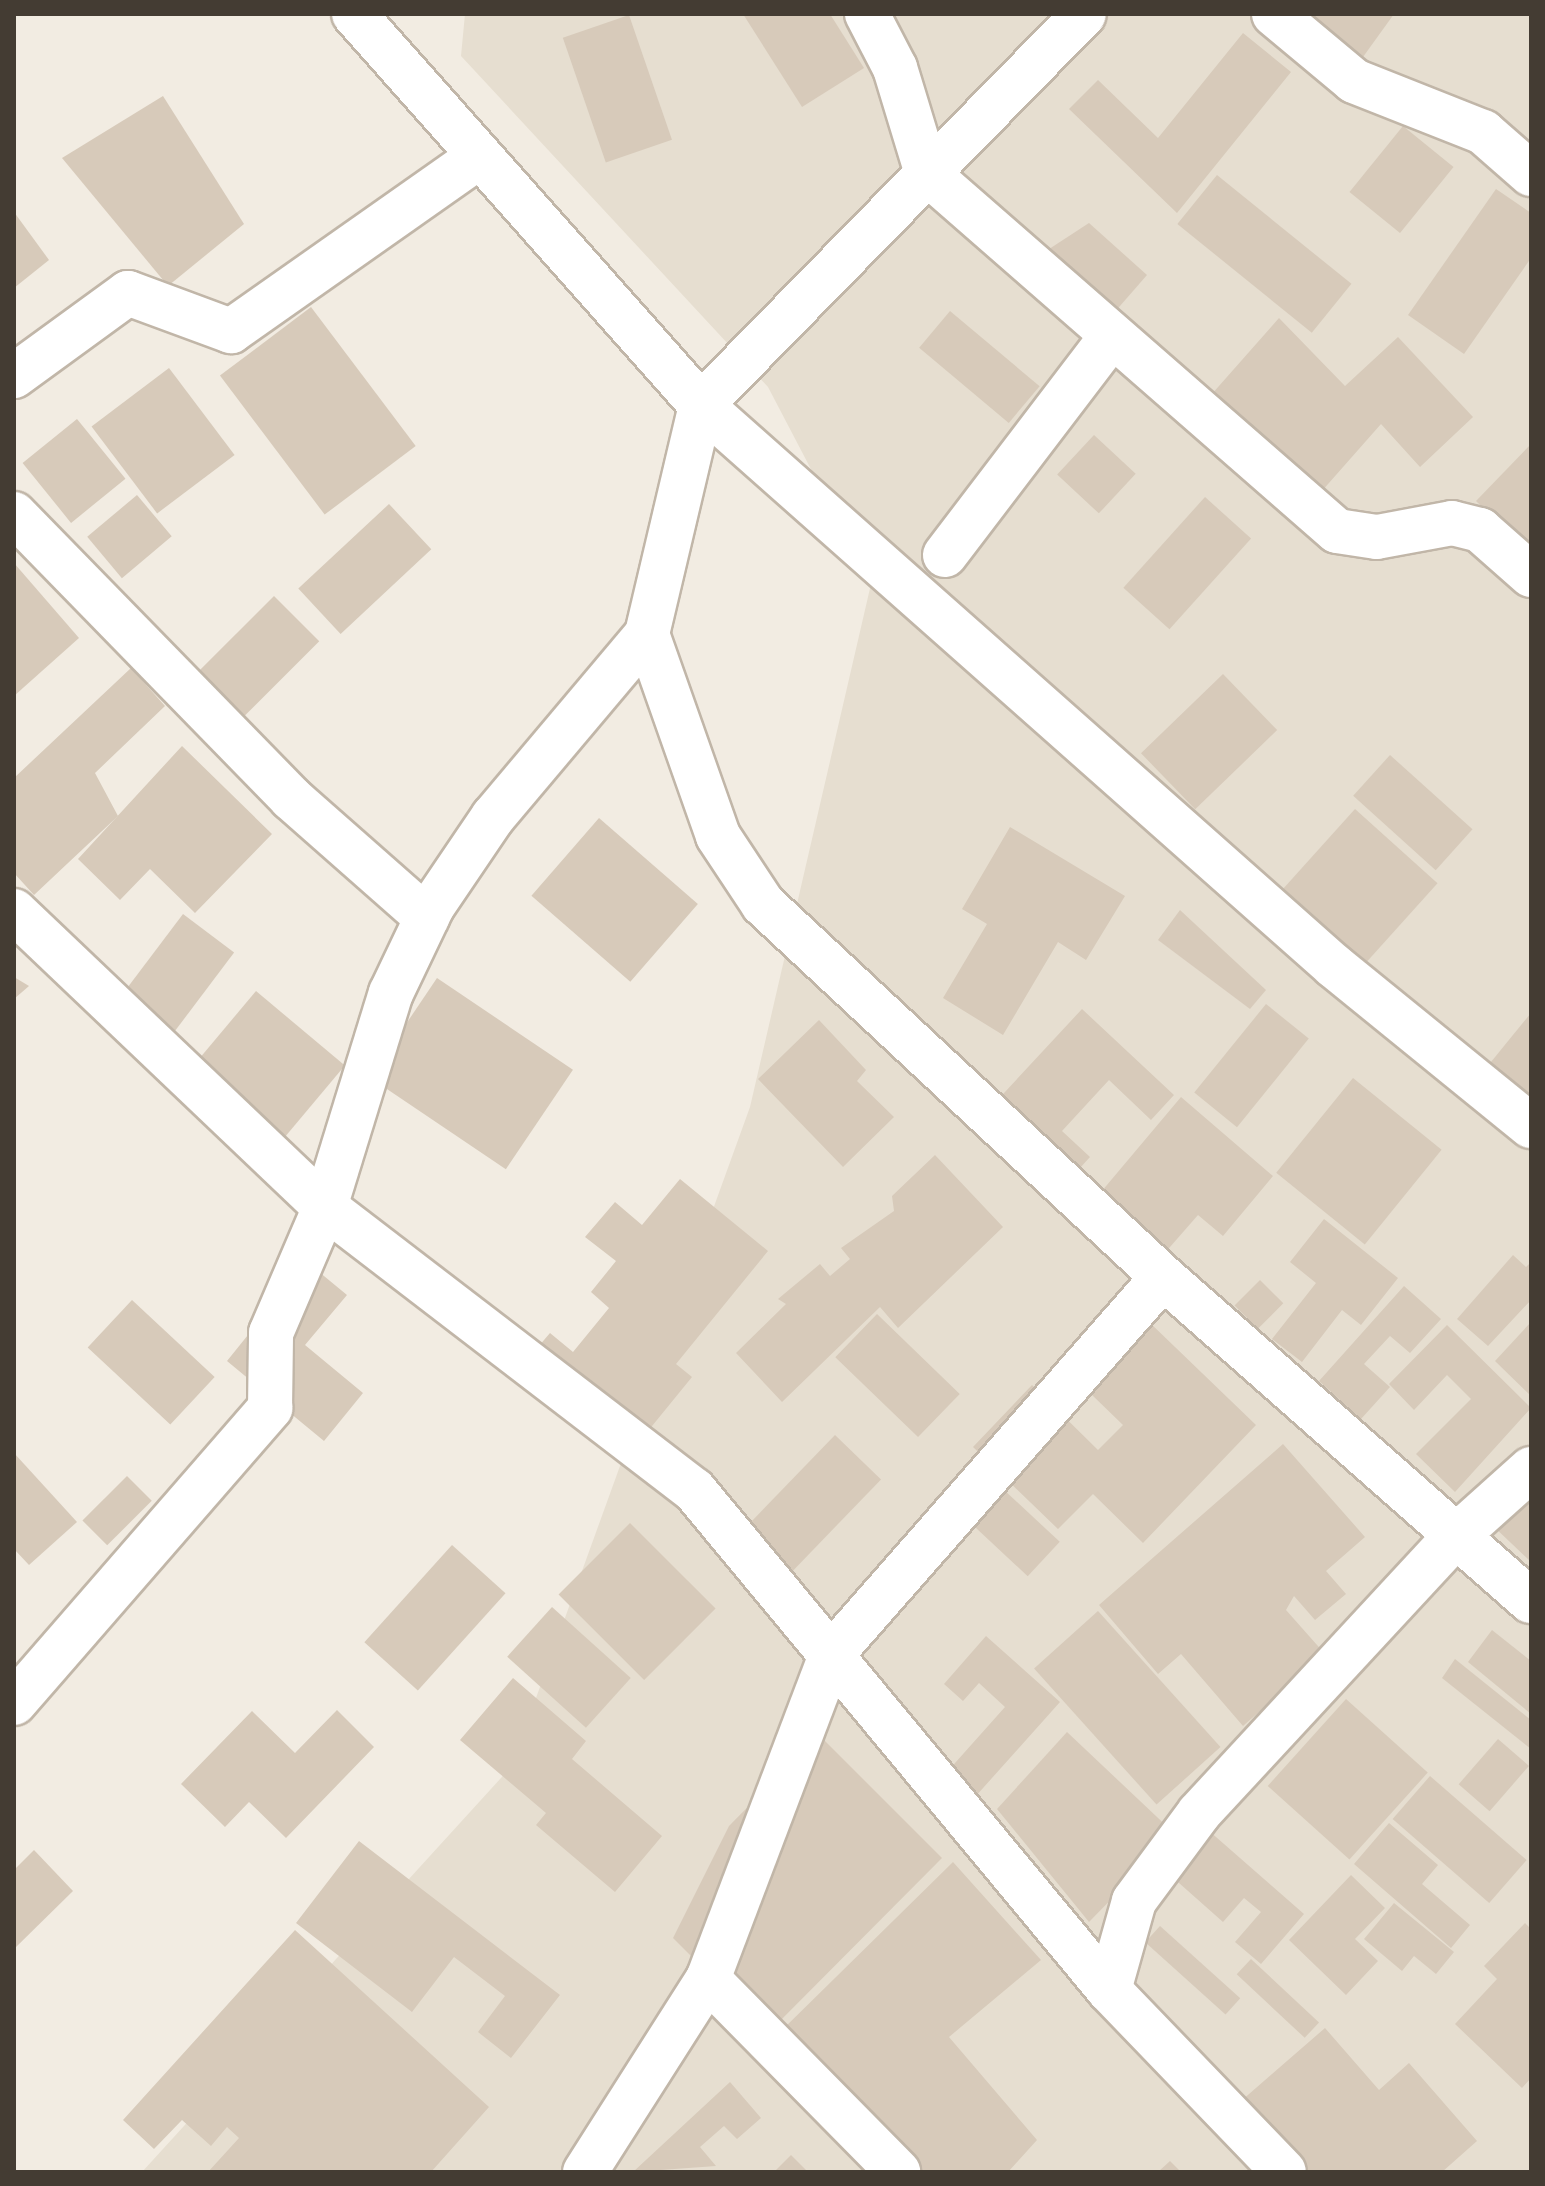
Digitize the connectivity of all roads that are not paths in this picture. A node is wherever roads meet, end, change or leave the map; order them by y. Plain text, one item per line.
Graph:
1 (354, 14) edge
2 (867, 14) edge
3 (1084, 14) edge
4 (1274, 14) edge
5 (480, 156) junction
6 (927, 173) junction
7 (1531, 174) edge
8 (1111, 337) junction
9 (14, 376) edge
10 (701, 405) junction
11 (14, 514) edge
12 (945, 555) dead end
13 (1531, 575) edge
14 (647, 634) junction
15 (14, 911) edge
16 (427, 918) junction
17 (1531, 1126) edge
18 (325, 1207) junction
19 (1163, 1277) junction
20 (1531, 1469) edge
21 (1453, 1539) junction
22 (1531, 1601) edge
23 (831, 1655) junction
24 (14, 1703) edge
25 (708, 1979) junction
26 (1109, 1990) junction
27 (585, 2172) edge
28 (898, 2172) edge
29 (1284, 2172) edge

1 - 5 street
2 - 6 street
3 - 6 street
4 - 7 street
5 - 9 street
5 - 10 street
6 - 8 street
6 - 10 street
8 - 12 street
8 - 13 street
10 - 14 street
10 - 17 street
11 - 16 street
14 - 16 street
14 - 19 street
15 - 18 street
16 - 18 street
18 - 23 street
18 - 24 street
19 - 21 street
19 - 23 street
20 - 21 street
21 - 22 street
21 - 26 street
23 - 25 street
23 - 26 street
25 - 27 street
25 - 28 street
26 - 29 street

